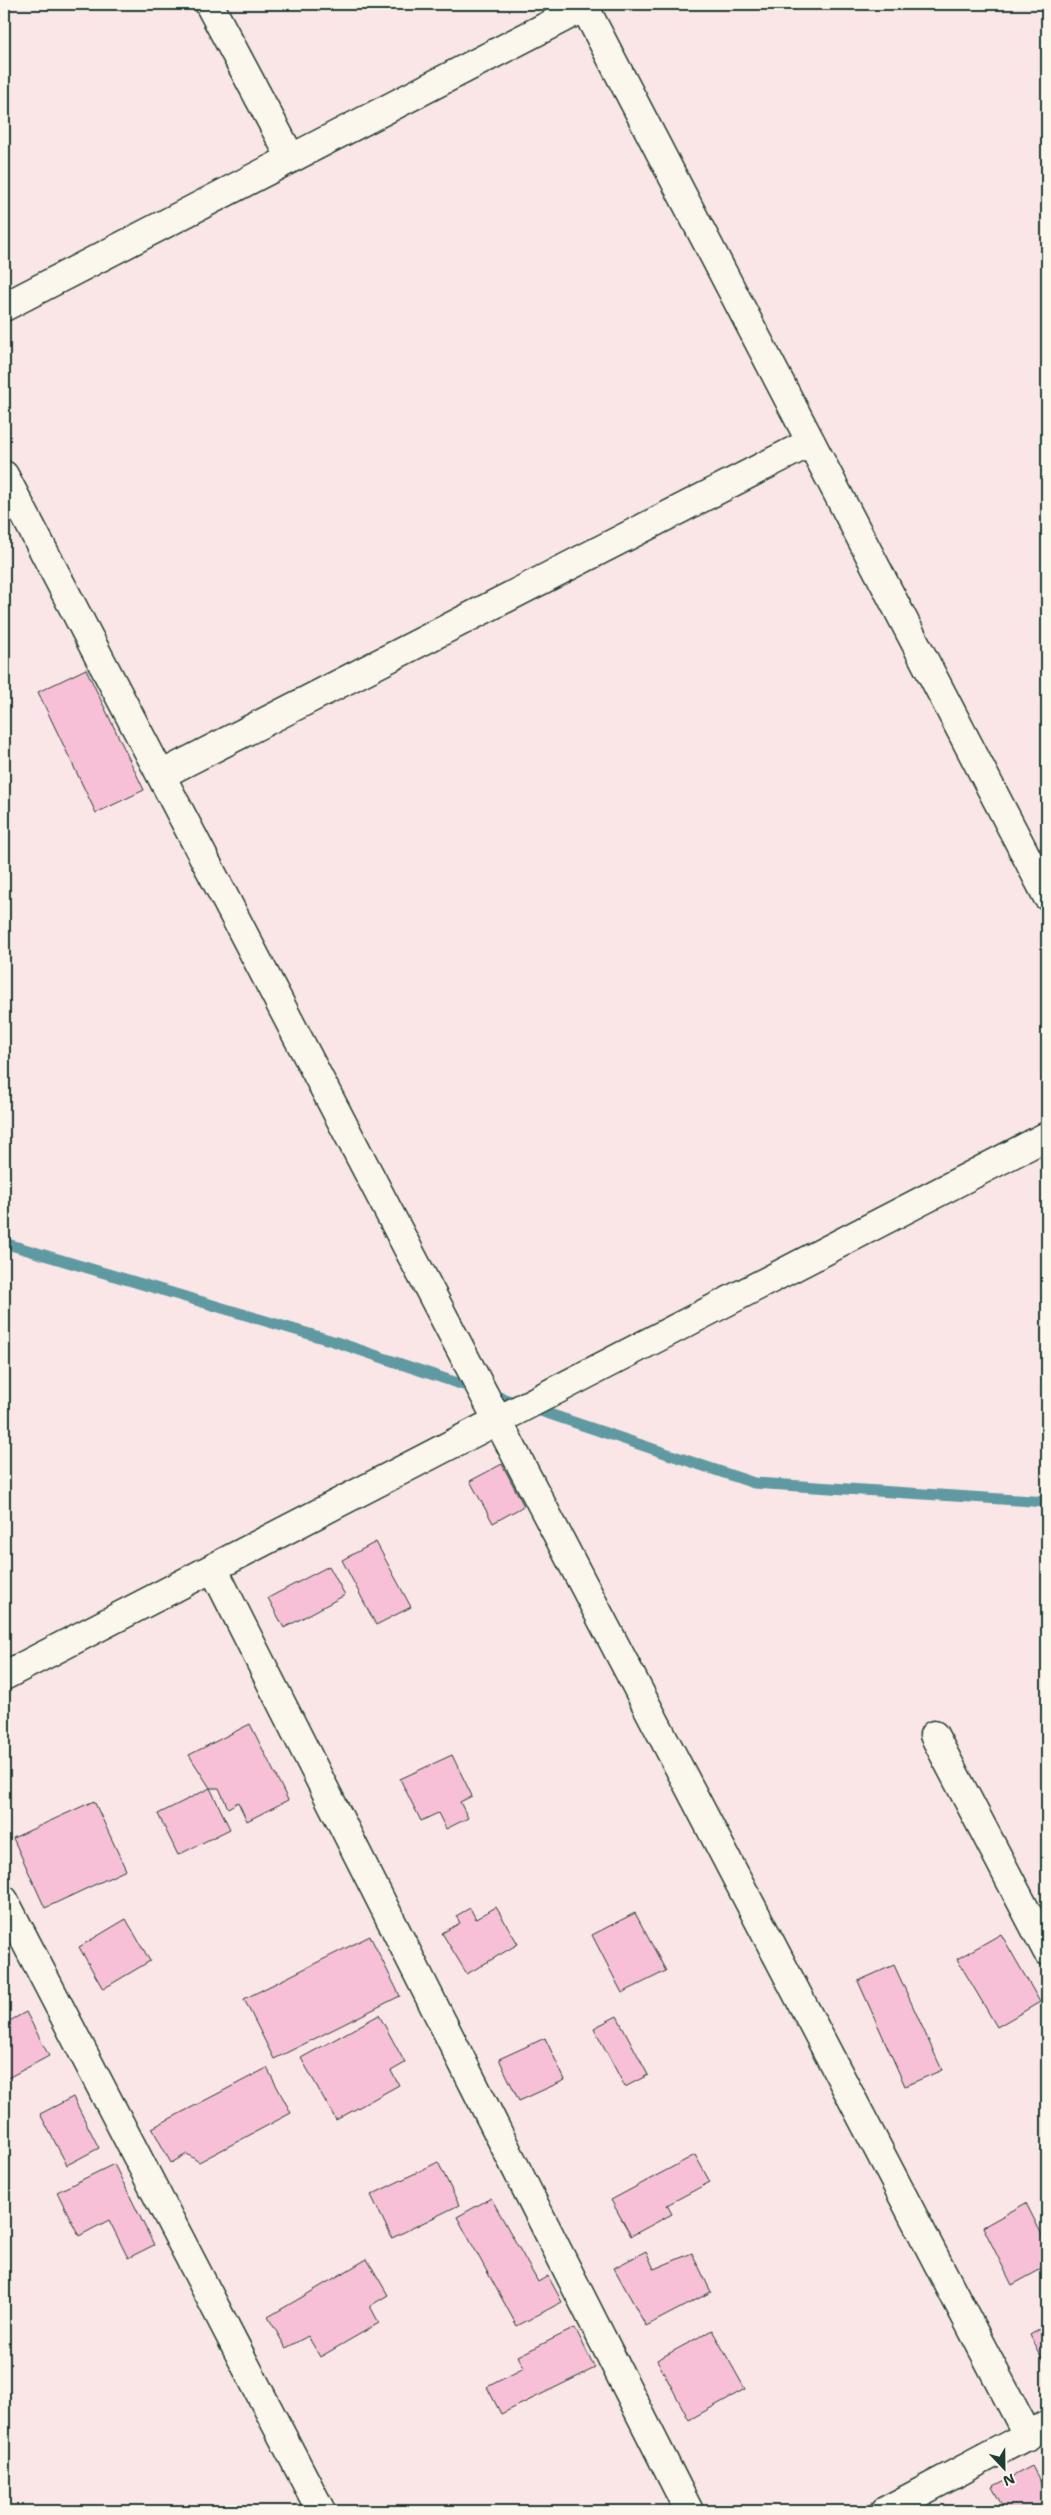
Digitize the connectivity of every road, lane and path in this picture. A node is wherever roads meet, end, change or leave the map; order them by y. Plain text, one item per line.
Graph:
1 (210, 4) edge
2 (586, 5) edge
3 (291, 158) junction
4 (4, 307) edge
5 (811, 442) junction
6 (4, 475) edge
7 (161, 775) junction
8 (1047, 896) edge
9 (1047, 1136) edge
10 (497, 1420) junction
11 (213, 1568) junction
12 (4, 1676) edge
13 (934, 1735) dead end
14 (4, 1900) edge
15 (1047, 1951) edge
16 (1038, 2430) edge
17 (321, 2511) edge
18 (689, 2511) edge
19 (885, 2511) edge

1 - 3 street
2 - 3 street
2 - 5 street
3 - 4 street
5 - 7 street
5 - 8 street
6 - 7 street
7 - 10 street
9 - 10 street
10 - 11 street
10 - 16 street
11 - 12 street
11 - 18 street
13 - 15 street
14 - 17 street
16 - 19 street

